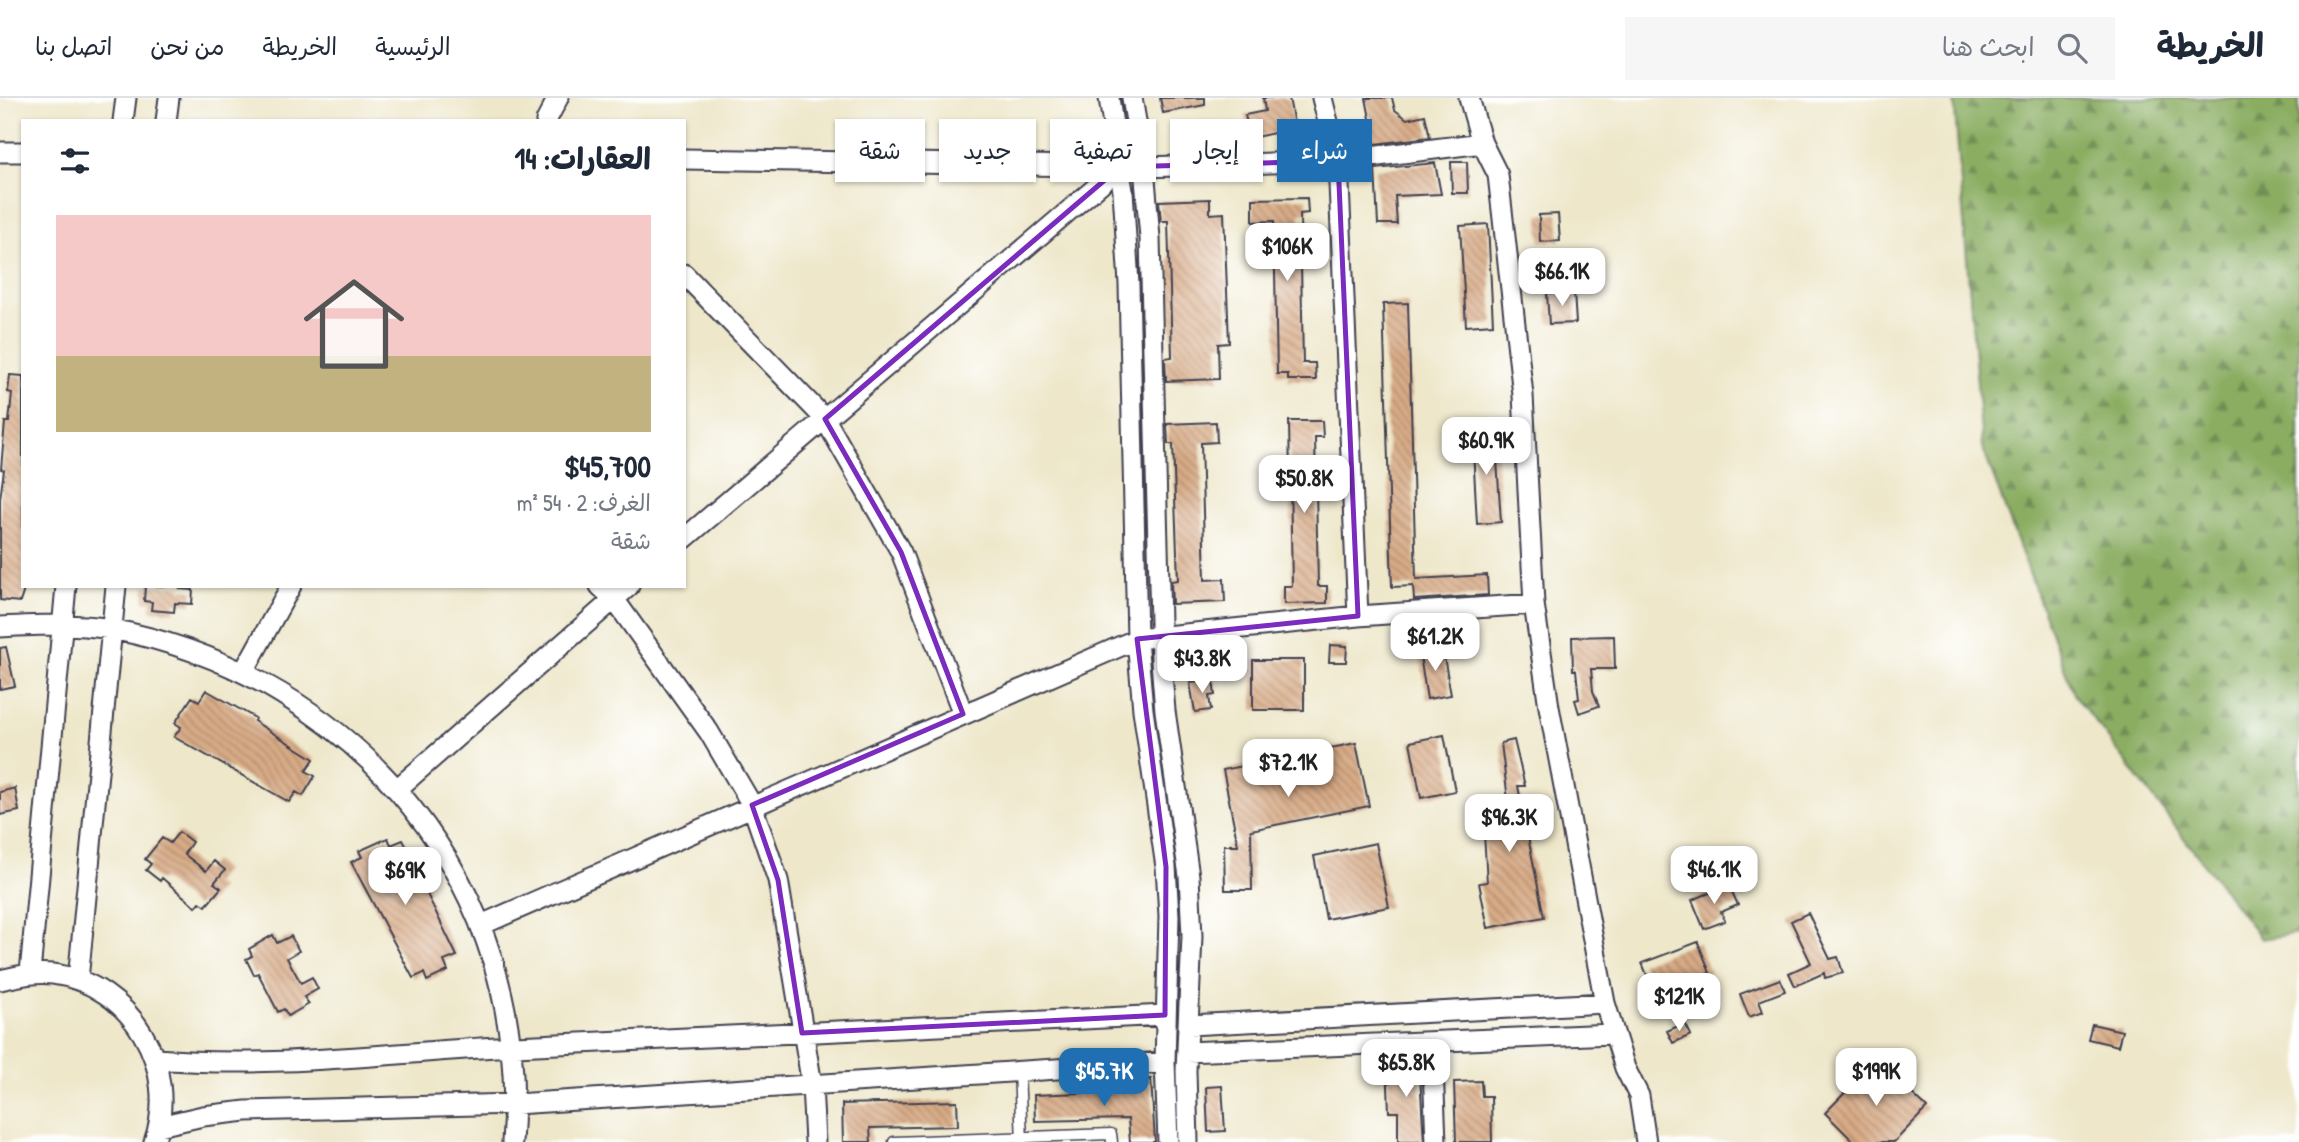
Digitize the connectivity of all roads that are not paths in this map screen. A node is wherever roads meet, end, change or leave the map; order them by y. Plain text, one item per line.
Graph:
1 (126, 98) edge
2 (169, 98) edge
3 (558, 98) edge
4 (1109, 98) edge
5 (1132, 98) edge
6 (1322, 98) edge
7 (1469, 98) edge
8 (123, 119) edge
9 (166, 119) edge
10 (547, 119) edge
11 (1112, 119) edge
12 (1136, 119) edge
13 (1327, 119) edge
14 (1482, 143) junction
15 (0, 152) edge
16 (21, 152) edge
17 (1372, 157) edge
18 (686, 159) edge
19 (1277, 163) edge
20 (1050, 166) edge
21 (1156, 167) edge
22 (1102, 182) edge
23 (1121, 182) edge
24 (1145, 182) edge
25 (1339, 182) edge
26 (686, 276) edge
27 (825, 419) junction
28 (686, 537) edge
29 (66, 588) edge
30 (116, 588) edge
31 (290, 588) edge
32 (614, 591) edge
33 (1534, 604) junction
34 (1358, 616) junction
35 (61, 624) junction
36 (0, 626) edge
37 (111, 629) junction
38 (1159, 638) junction
39 (1137, 639) junction
40 (244, 671) junction
41 (963, 714) junction
42 (397, 789) junction
43 (752, 805) junction
44 (481, 925) junction
45 (30, 973) junction
46 (0, 980) edge
47 (78, 980) junction
48 (1605, 1003) junction
49 (1165, 1015) junction
50 (1189, 1025) junction
51 (802, 1033) junction
52 (1613, 1034) junction
53 (1432, 1042) junction
54 (512, 1046) junction
55 (1187, 1052) junction
56 (156, 1059) junction
57 (1165, 1062) junction
58 (1019, 1071) junction
59 (812, 1085) junction
60 (515, 1104) junction
61 (157, 1134) edge
62 (1022, 1140) edge
63 (512, 1142) edge
64 (815, 1142) edge
65 (894, 1142) edge
66 (1112, 1142) edge
67 (1168, 1142) edge
68 (1188, 1142) edge
69 (1436, 1142) edge
70 (1646, 1142) edge

1 - 8 street
2 - 9 street
3 - 10 street
4 - 11 street
5 - 12 street
6 - 13 street
7 - 14 street
14 - 17 street
14 - 33 street
15 - 16 street
18 - 20 street
19 - 21 street
22 - 27 street
23 - 39 street
24 - 38 street
25 - 34 street
26 - 27 street
27 - 28 street
27 - 41 street
29 - 35 street
30 - 37 street
31 - 40 street
32 - 42 street
32 - 43 street
33 - 34 street
33 - 48 street
34 - 38 street
35 - 36 street
35 - 37 street
35 - 45 street
37 - 40 street
37 - 47 street
38 - 39 street
38 - 50 street
39 - 41 street
39 - 49 street
40 - 42 street
41 - 43 street
42 - 44 street
43 - 44 street
43 - 51 street
44 - 54 street
45 - 46 street
45 - 47 street
47 - 56 street
48 - 50 street
48 - 52 street
49 - 51 street
49 - 57 street
50 - 55 street
51 - 54 street
51 - 59 street
52 - 53 street
52 - 70 street
53 - 55 street
53 - 69 street
54 - 56 street
54 - 60 street
55 - 68 street
56 - 61 street
57 - 58 street
57 - 67 street
58 - 59 street
58 - 62 lane
59 - 60 street
59 - 64 street
60 - 61 street
60 - 63 street
62 - 65 lane
62 - 66 lane

